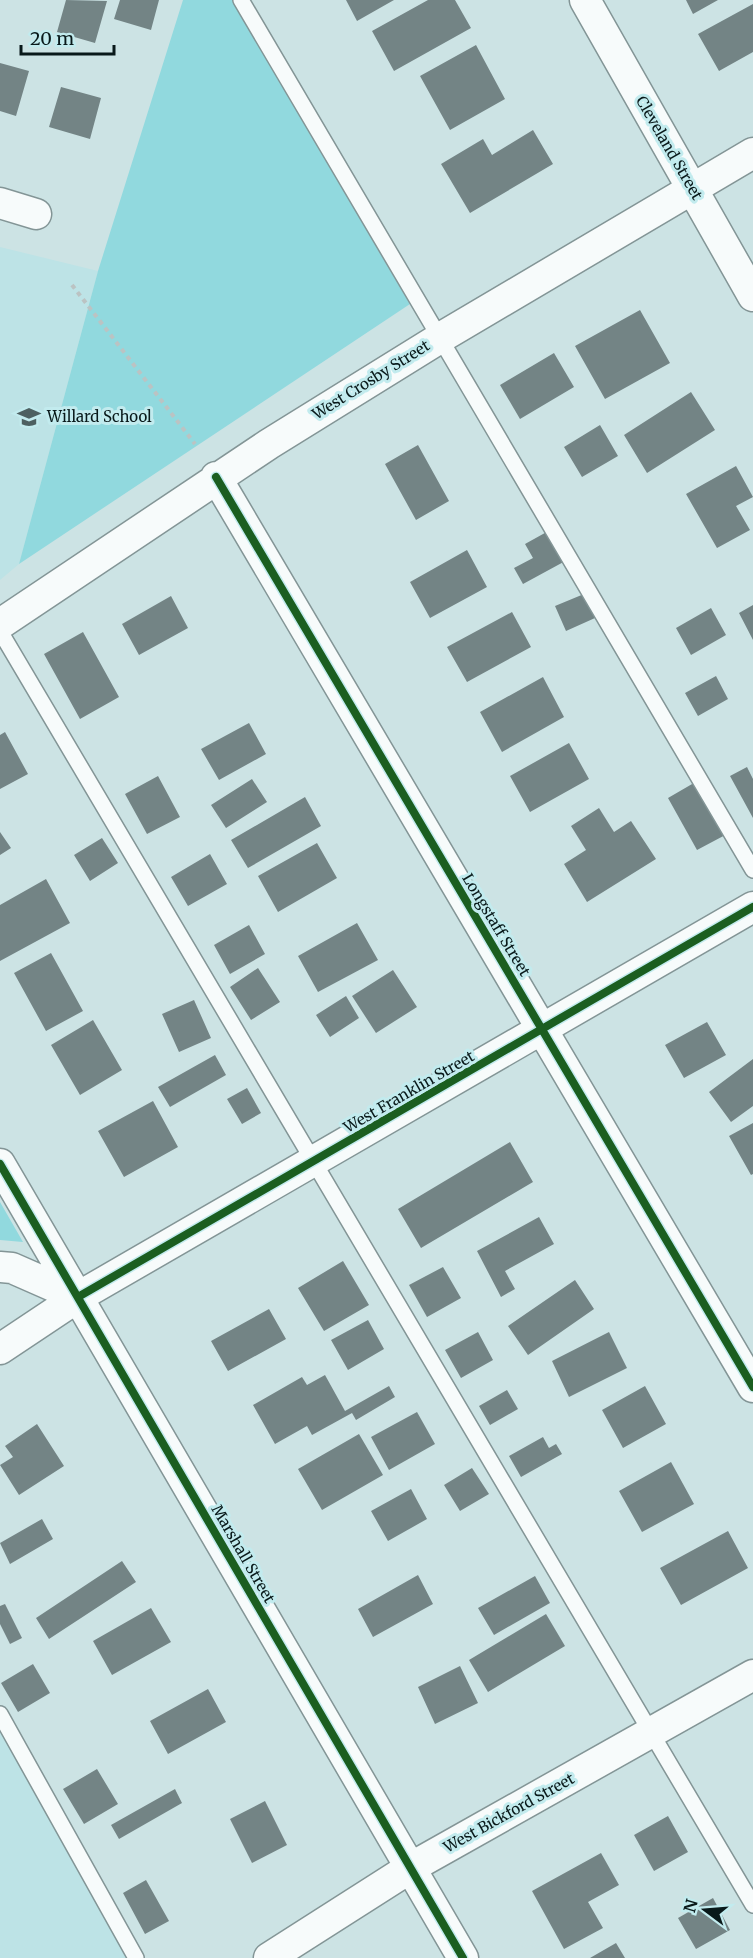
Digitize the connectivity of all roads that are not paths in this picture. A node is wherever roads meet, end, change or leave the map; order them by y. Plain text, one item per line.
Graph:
1 (241, 0) edge
2 (585, 0) edge
3 (753, 153) edge
4 (692, 189) junction
5 (0, 203) edge
6 (36, 214) dead end
7 (753, 296) edge
8 (440, 338) junction
9 (216, 477) junction
10 (0, 624) edge
11 (0, 631) edge
12 (753, 870) edge
13 (753, 908) edge
14 (543, 1031) junction
15 (315, 1161) junction
16 (0, 1164) edge
17 (0, 1267) edge
18 (78, 1297) junction
19 (0, 1349) edge
20 (753, 1387) edge
21 (753, 1675) edge
22 (0, 1714) edge
23 (650, 1732) junction
24 (410, 1868) junction
25 (753, 1905) edge
26 (136, 1958) edge
27 (269, 1958) edge
28 (462, 1958) edge

1 - 8 lane
2 - 4 street, Cleveland Street
3 - 4 street, West Crosby Street
4 - 7 street, Cleveland Street
4 - 8 street, West Crosby Street
5 - 6 street
8 - 9 street, West Crosby Street
8 - 12 lane
9 - 10 street, West Crosby Street
9 - 14 street, Longstaff Street
11 - 15 lane
13 - 14 street, West Franklin Street
14 - 15 street, West Franklin Street
14 - 20 street, Longstaff Street
15 - 18 street, West Franklin Street
15 - 23 lane
16 - 18 street, Marshall Street
17 - 18 street
18 - 19 street, West Franklin Street
18 - 24 street, Marshall Street
21 - 23 street, West Bickford Street
22 - 26 lane
23 - 24 street, West Bickford Street
23 - 25 lane
24 - 27 street, West Bickford Street
24 - 28 street, Marshall Street

